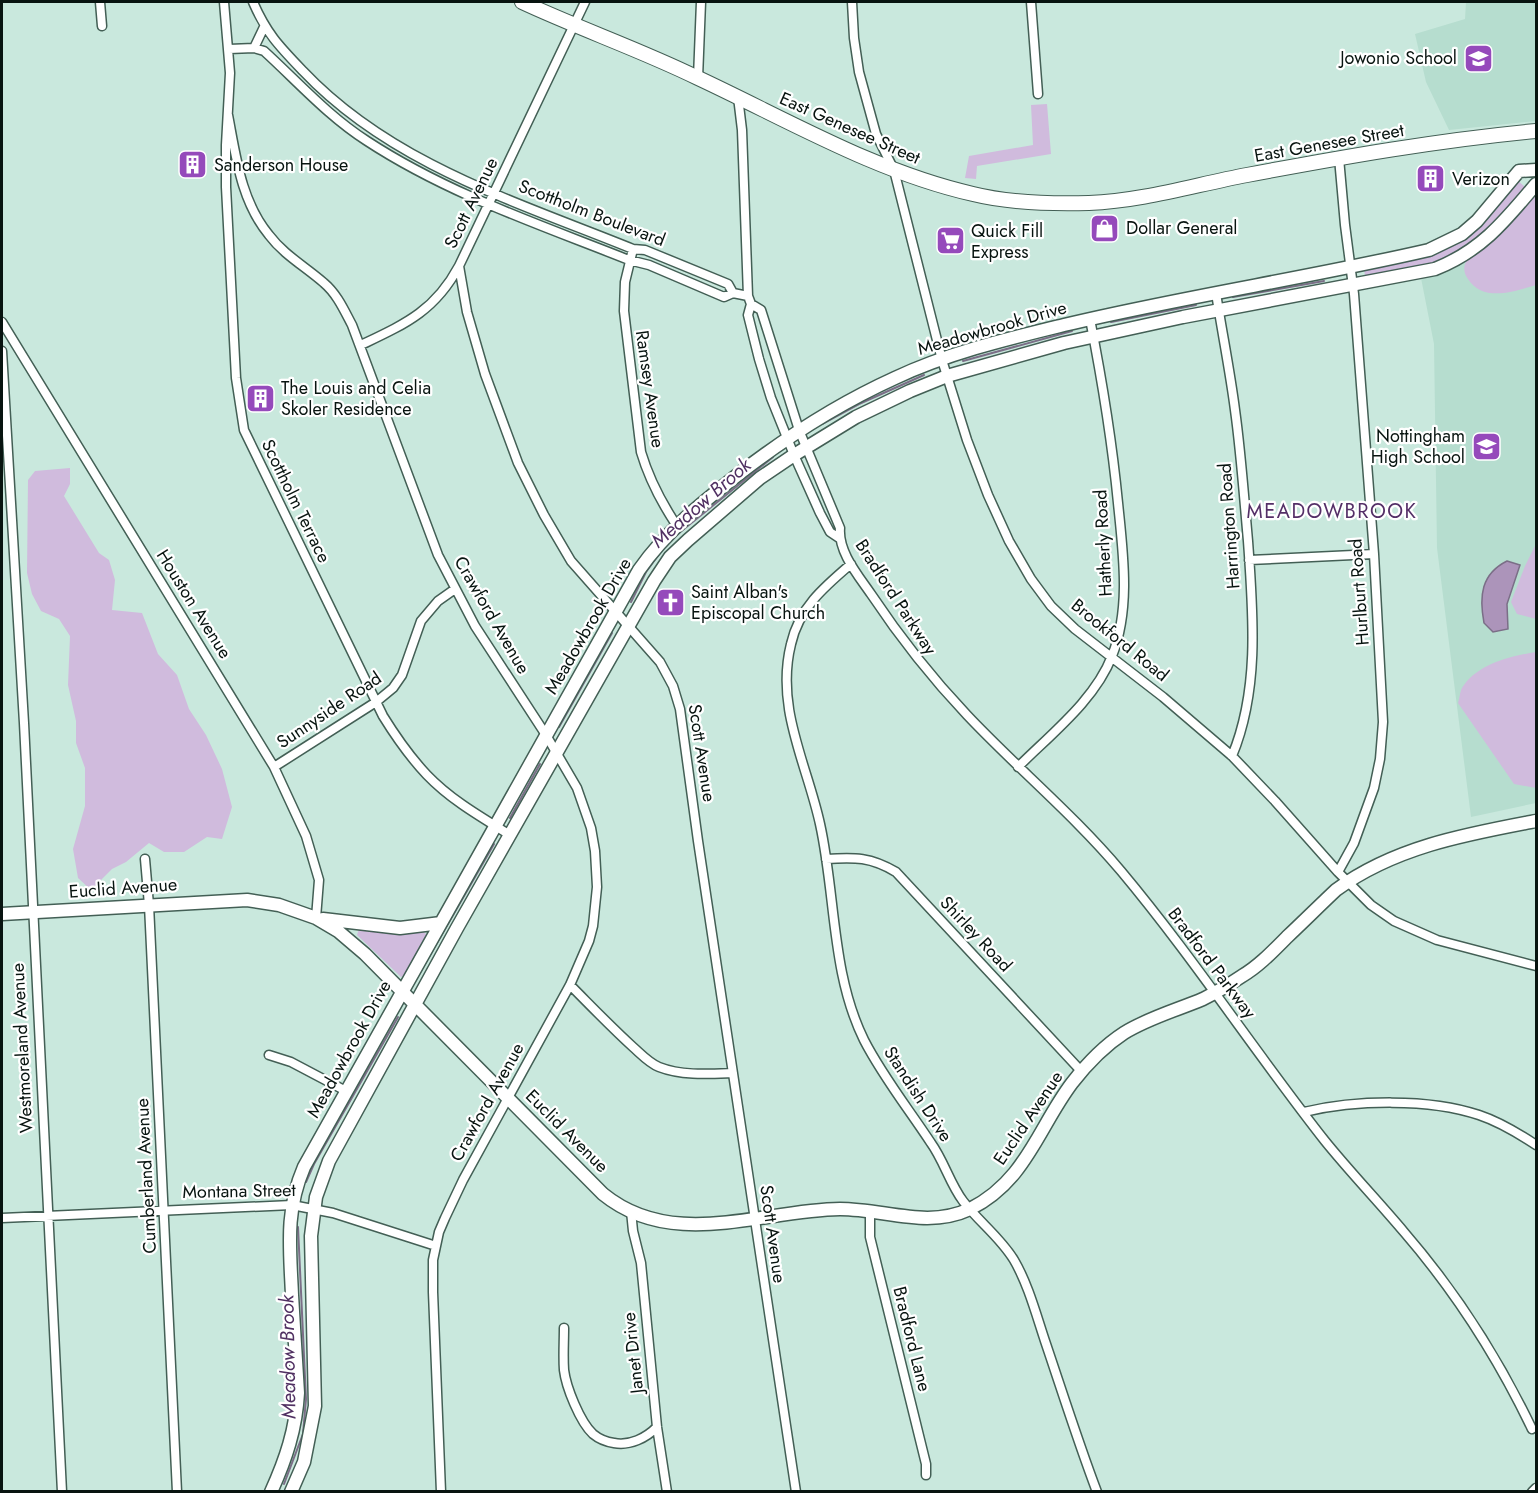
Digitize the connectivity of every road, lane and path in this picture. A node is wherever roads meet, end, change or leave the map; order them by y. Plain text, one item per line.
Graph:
1 (100, 2) edge
2 (224, 2) edge
3 (253, 2) edge
4 (522, 2) edge
5 (585, 2) edge
6 (701, 2) edge
7 (852, 2) edge
8 (1031, 2) edge
9 (102, 26) dead end
10 (573, 26) junction
11 (264, 27) junction
12 (254, 48) junction
13 (229, 49) junction
14 (698, 78) junction
15 (1038, 94) dead end
16 (738, 97) junction
17 (228, 115) junction
18 (1536, 131) edge
19 (1339, 158) junction
20 (894, 170) junction
21 (1536, 170) edge
22 (1536, 184) edge
23 (494, 192) junction
24 (489, 203) junction
25 (633, 249) junction
26 (629, 260) junction
27 (459, 266) junction
28 (1350, 266) junction
29 (1353, 284) junction
30 (733, 293) junction
31 (1216, 293) junction
32 (749, 300) junction
33 (1218, 310) junction
34 (1090, 319) junction
35 (2, 322) edge
36 (1094, 337) junction
37 (361, 345) junction
38 (2, 351) edge
39 (942, 360) junction
40 (946, 376) junction
41 (799, 430) junction
42 (787, 438) junction
43 (806, 447) junction
44 (794, 455) junction
45 (677, 526) junction
46 (839, 538) junction
47 (1374, 554) junction
48 (1249, 560) junction
49 (851, 564) junction
50 (455, 590) junction
51 (616, 612) junction
52 (628, 626) junction
53 (1112, 657) junction
54 (376, 702) junction
55 (546, 735) junction
56 (556, 754) junction
57 (1232, 756) junction
58 (274, 767) junction
59 (1018, 767) junction
60 (1536, 821) edge
61 (495, 826) junction
62 (510, 835) junction
63 (145, 859) dead end
64 (826, 859) junction
65 (1338, 872) junction
66 (1347, 882) junction
67 (149, 905) junction
68 (32, 912) junction
69 (2, 914) edge
70 (316, 918) junction
71 (441, 923) junction
72 (1536, 966) edge
73 (570, 985) junction
74 (402, 992) junction
75 (1214, 993) junction
76 (415, 1005) junction
77 (269, 1055) dead end
78 (1082, 1072) junction
79 (733, 1073) junction
80 (346, 1091) junction
81 (508, 1098) junction
82 (1304, 1112) junction
83 (1536, 1145) edge
84 (292, 1205) junction
85 (314, 1208) junction
86 (970, 1209) junction
87 (164, 1210) junction
88 (631, 1211) junction
89 (870, 1212) junction
90 (48, 1216) junction
91 (2, 1218) edge
92 (754, 1219) junction
93 (436, 1246) junction
94 (564, 1328) dead end
95 (657, 1427) junction
96 (1532, 1429) dead end
97 (926, 1475) dead end
98 (1536, 1488) edge
99 (62, 1491) edge
100 (177, 1491) edge
101 (271, 1491) edge
102 (291, 1491) edge
103 (441, 1491) edge
104 (667, 1491) edge
105 (796, 1491) edge
106 (1097, 1491) edge
107 (1532, 1491) edge

1 - 9 street
2 - 13 street
3 - 11 street, Scottholm Boulevard
4 - 10 main road, East Genesee Street
5 - 10 street, Scott Avenue
6 - 14 street
7 - 20 street, Brookford Road
8 - 15 street
10 - 14 main road, East Genesee Street
10 - 23 street, Scott Avenue
11 - 12 street
11 - 23 street, Scottholm Boulevard
12 - 13 street
12 - 24 street, Scottholm Boulevard
13 - 17 street, Scottholm Terrace
14 - 16 main road, East Genesee Street
16 - 20 main road, East Genesee Street
16 - 32 street, Bradford Parkway
17 - 37 street, Crawford Avenue
17 - 54 street, Scottholm Terrace
18 - 19 main road, East Genesee Street
19 - 20 main road, East Genesee Street
19 - 28 street, Hurlburt Road
20 - 39 street, Brookford Road
21 - 28 street, Meadowbrook Drive
22 - 29 street, Meadowbrook Drive
23 - 24 street, Scott Avenue
23 - 25 street, Scottholm Boulevard
24 - 26 street, Scottholm Boulevard
24 - 27 street, Scott Avenue
25 - 26 street, Ramsey Avenue
25 - 30 street, Scottholm Boulevard
26 - 30 street, Scottholm Boulevard
26 - 45 street, Ramsey Avenue
27 - 37 street
27 - 51 street, Scott Avenue
28 - 29 street, Hurlburt Road
28 - 31 street, Meadowbrook Drive
29 - 33 street, Meadowbrook Drive
29 - 47 street, Hurlburt Road
30 - 32 street, Scottholm Boulevard
31 - 33 street, Harrington Road
31 - 34 street, Meadowbrook Drive
32 - 41 street, Bradford Parkway
32 - 42 street, Bradford Parkway
33 - 36 street, Meadowbrook Drive
33 - 48 street, Harrington Road
34 - 36 street, Hatherly Road
34 - 39 street, Meadowbrook Drive
35 - 58 street, Houston Avenue
36 - 40 street, Meadowbrook Drive
36 - 53 street, Hatherly Road
37 - 50 street, Crawford Avenue
38 - 68 street, Westmoreland Avenue
39 - 40 street, Brookford Road
39 - 41 street, Meadowbrook Drive
40 - 43 street, Meadowbrook Drive
40 - 53 street, Brookford Road
41 - 42 street, Meadowbrook Drive
41 - 43 street, Bradford Parkway
42 - 44 street, Bradford Parkway
42 - 45 street, Meadowbrook Drive
43 - 44 street, Meadowbrook Drive
43 - 46 street, Bradford Parkway
44 - 46 street, Bradford Parkway
44 - 52 street, Meadowbrook Drive
45 - 51 street, Meadowbrook Drive
46 - 49 street, Bradford Parkway
47 - 48 street
47 - 65 street, Hurlburt Road
48 - 57 street, Harrington Road
49 - 59 street, Bradford Parkway
49 - 64 street, Standish Drive
50 - 54 street, Sunnyside Road
50 - 55 street, Crawford Avenue
51 - 52 street, Scott Avenue
51 - 55 street, Meadowbrook Drive
52 - 56 street, Meadowbrook Drive
52 - 79 street, Scott Avenue
53 - 57 street, Brookford Road
53 - 59 street, Hatherly Road
54 - 58 street, Sunnyside Road
54 - 61 street, Scottholm Terrace
55 - 56 street, Crawford Avenue
55 - 61 street, Meadowbrook Drive
56 - 62 street, Meadowbrook Drive
56 - 73 street, Crawford Avenue
57 - 65 street, Brookford Road
58 - 70 street, Houston Avenue
59 - 75 street, Bradford Parkway
60 - 66 street, Euclid Avenue
61 - 62 street, Scottholm Terrace
61 - 71 street, Meadowbrook Drive
62 - 76 street, Meadowbrook Drive
63 - 67 street, Cumberland Avenue
64 - 78 street, Shirley Road
64 - 86 street, Standish Drive
65 - 66 street, Brookford Road
66 - 72 street, Brookford Road
66 - 75 street, Euclid Avenue
67 - 68 street, Euclid Avenue
67 - 70 street, Euclid Avenue
67 - 87 street, Cumberland Avenue
68 - 69 street, Euclid Avenue
68 - 90 street, Westmoreland Avenue
70 - 71 street, Euclid Avenue
70 - 74 street, Euclid Avenue
71 - 74 street, Meadowbrook Drive
73 - 79 street
73 - 81 street, Crawford Avenue
74 - 76 street, Euclid Avenue
74 - 80 street, Meadowbrook Drive
75 - 78 street, Euclid Avenue
75 - 82 street, Bradford Parkway
76 - 81 street, Euclid Avenue
76 - 85 street, Meadowbrook Drive
77 - 80 street
78 - 86 street, Euclid Avenue
79 - 92 street, Scott Avenue
80 - 84 street, Meadowbrook Drive
81 - 88 street, Euclid Avenue
81 - 93 street, Crawford Avenue
82 - 83 street
82 - 96 street, Bradford Parkway
84 - 85 street, Montana Street
84 - 87 street, Montana Street
84 - 101 street, Meadowbrook Drive
85 - 93 street, Montana Street
85 - 102 street, Meadowbrook Drive
86 - 89 street, Euclid Avenue
86 - 106 street, Standish Drive
87 - 90 street, Montana Street
87 - 100 street, Cumberland Avenue
88 - 92 street, Euclid Avenue
88 - 95 street, Janet Drive
89 - 92 street, Euclid Avenue
89 - 97 street, Bradford Lane
90 - 91 street, Montana Street
90 - 99 street, Westmoreland Avenue
92 - 105 street, Scott Avenue
93 - 103 street, Crawford Avenue
94 - 95 street
95 - 104 street, Janet Drive
98 - 107 street

